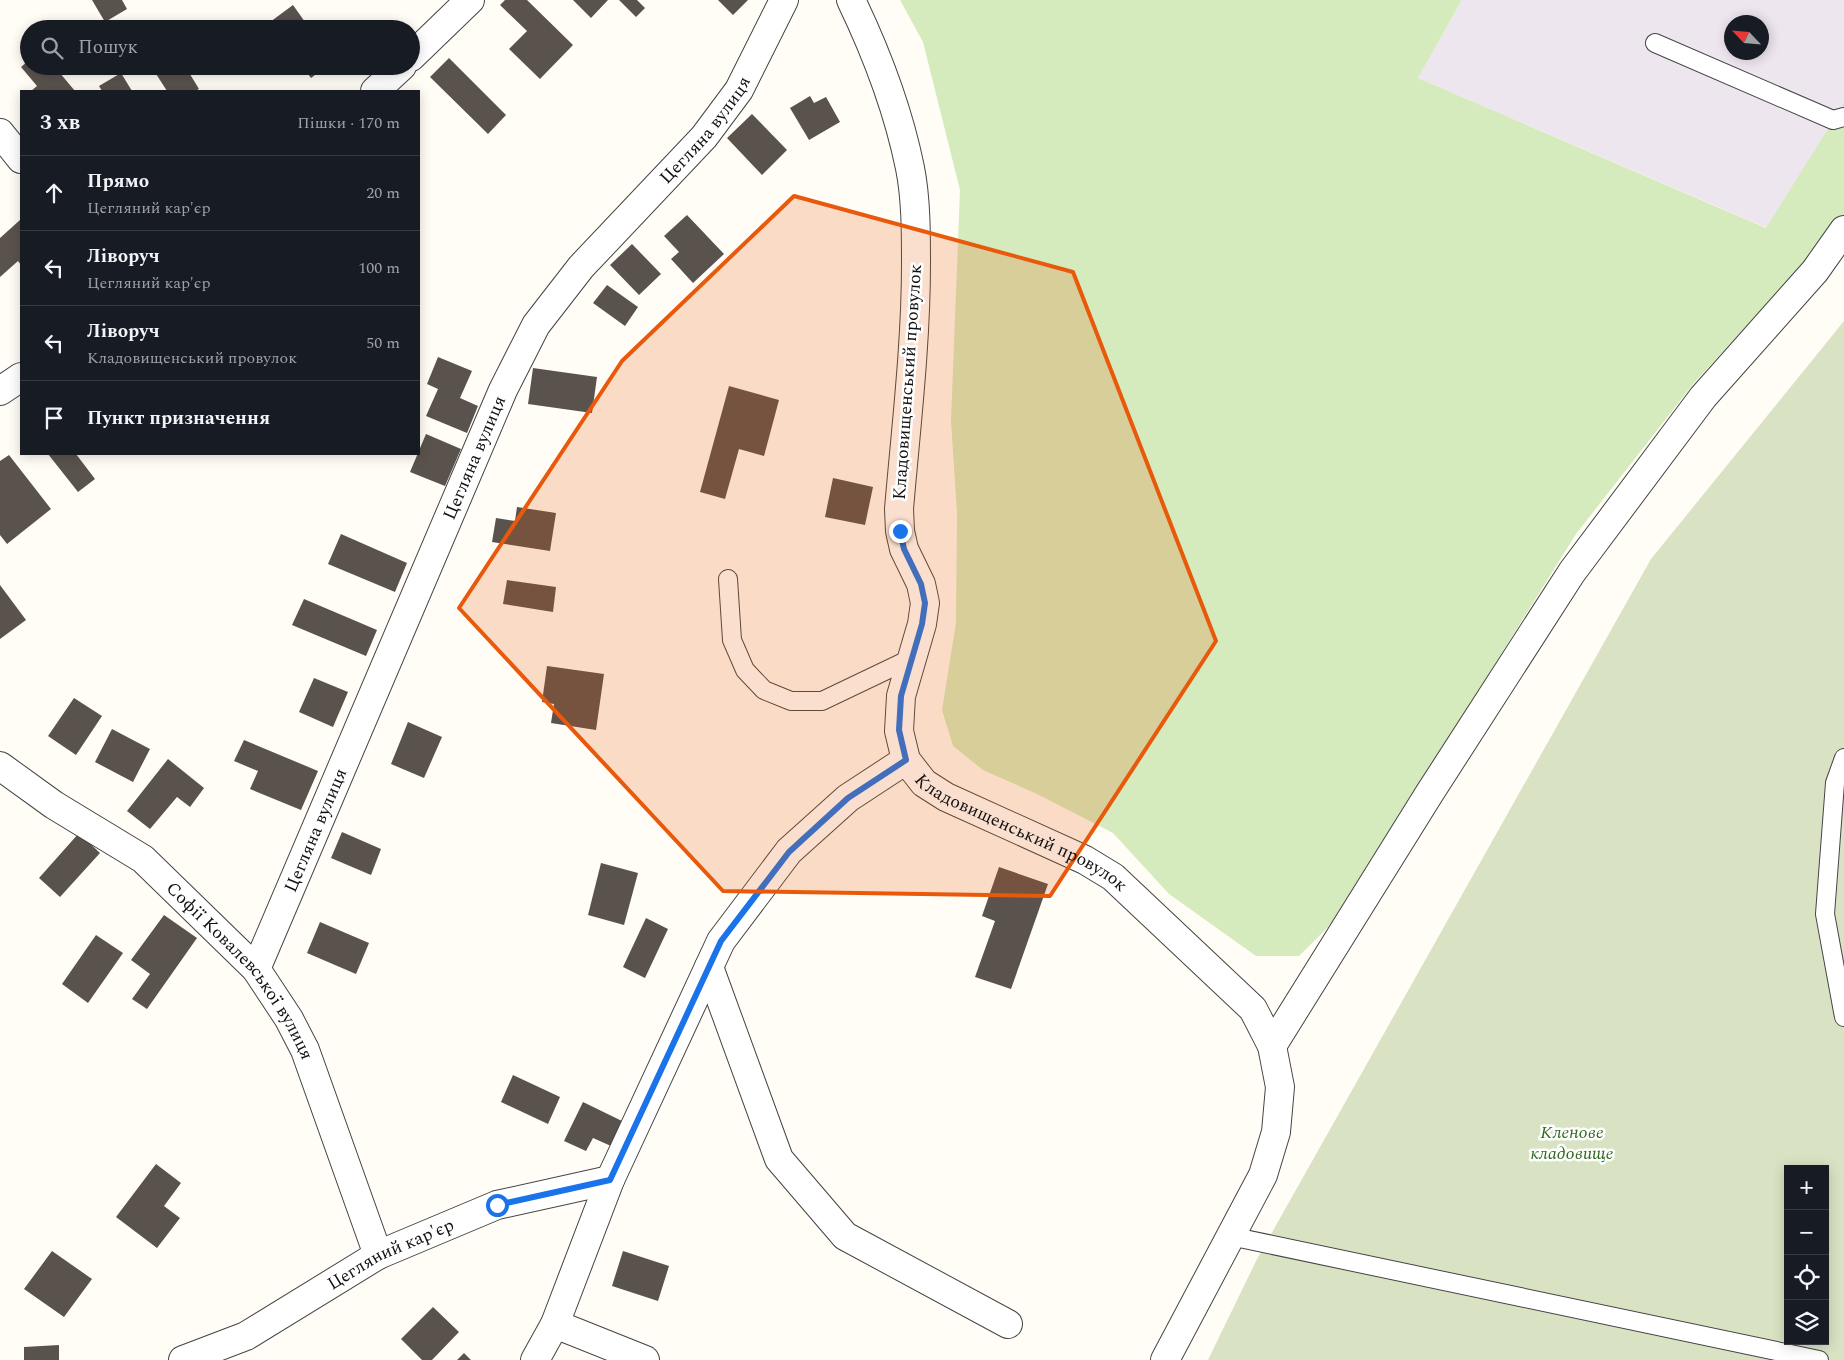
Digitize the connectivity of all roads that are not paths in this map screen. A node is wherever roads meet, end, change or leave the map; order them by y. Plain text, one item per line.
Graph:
1 (470, 0) edge
2 (784, 0) edge
3 (851, 0) edge
4 (1655, 43) dead end
5 (420, 48) edge
6 (392, 75) edge
7 (375, 90) edge
8 (1844, 117) edge
9 (0, 133) edge
10 (20, 158) edge
11 (1844, 230) edge
12 (20, 377) edge
13 (0, 391) edge
14 (728, 579) dead end
15 (912, 658) junction
16 (1844, 758) edge
17 (906, 760) junction
18 (0, 766) edge
19 (709, 967) junction
20 (256, 969) junction
21 (1844, 1017) edge
22 (1272, 1046) junction
23 (610, 1180) junction
24 (1230, 1236) junction
25 (378, 1255) junction
26 (555, 1324) junction
27 (1008, 1324) dead end
28 (183, 1360) edge
29 (535, 1360) edge
30 (645, 1360) edge
31 (1165, 1360) edge
32 (1819, 1360) edge

1 - 5 street
2 - 20 street, Цегляна вулиця
3 - 15 street, Кладовищенський провулок
4 - 8 lane
6 - 7 street
9 - 10 street
11 - 22 street
12 - 13 street
14 - 15 lane
15 - 17 street, Кладовищенський провулок
16 - 21 lane
17 - 19 street
17 - 22 street, Кладовищенський провулок
18 - 20 street, Софії Ковалевської вулиця
19 - 23 street
19 - 27 street
20 - 25 street, Софії Ковалевської вулиця
22 - 24 street, Кладовищенський провулок
23 - 25 street, Цегляний кар'єр
23 - 26 street
24 - 31 street, Кладовищенський провулок
24 - 32 lane
25 - 28 street, Цегляний кар'єр
26 - 29 street
26 - 30 street

